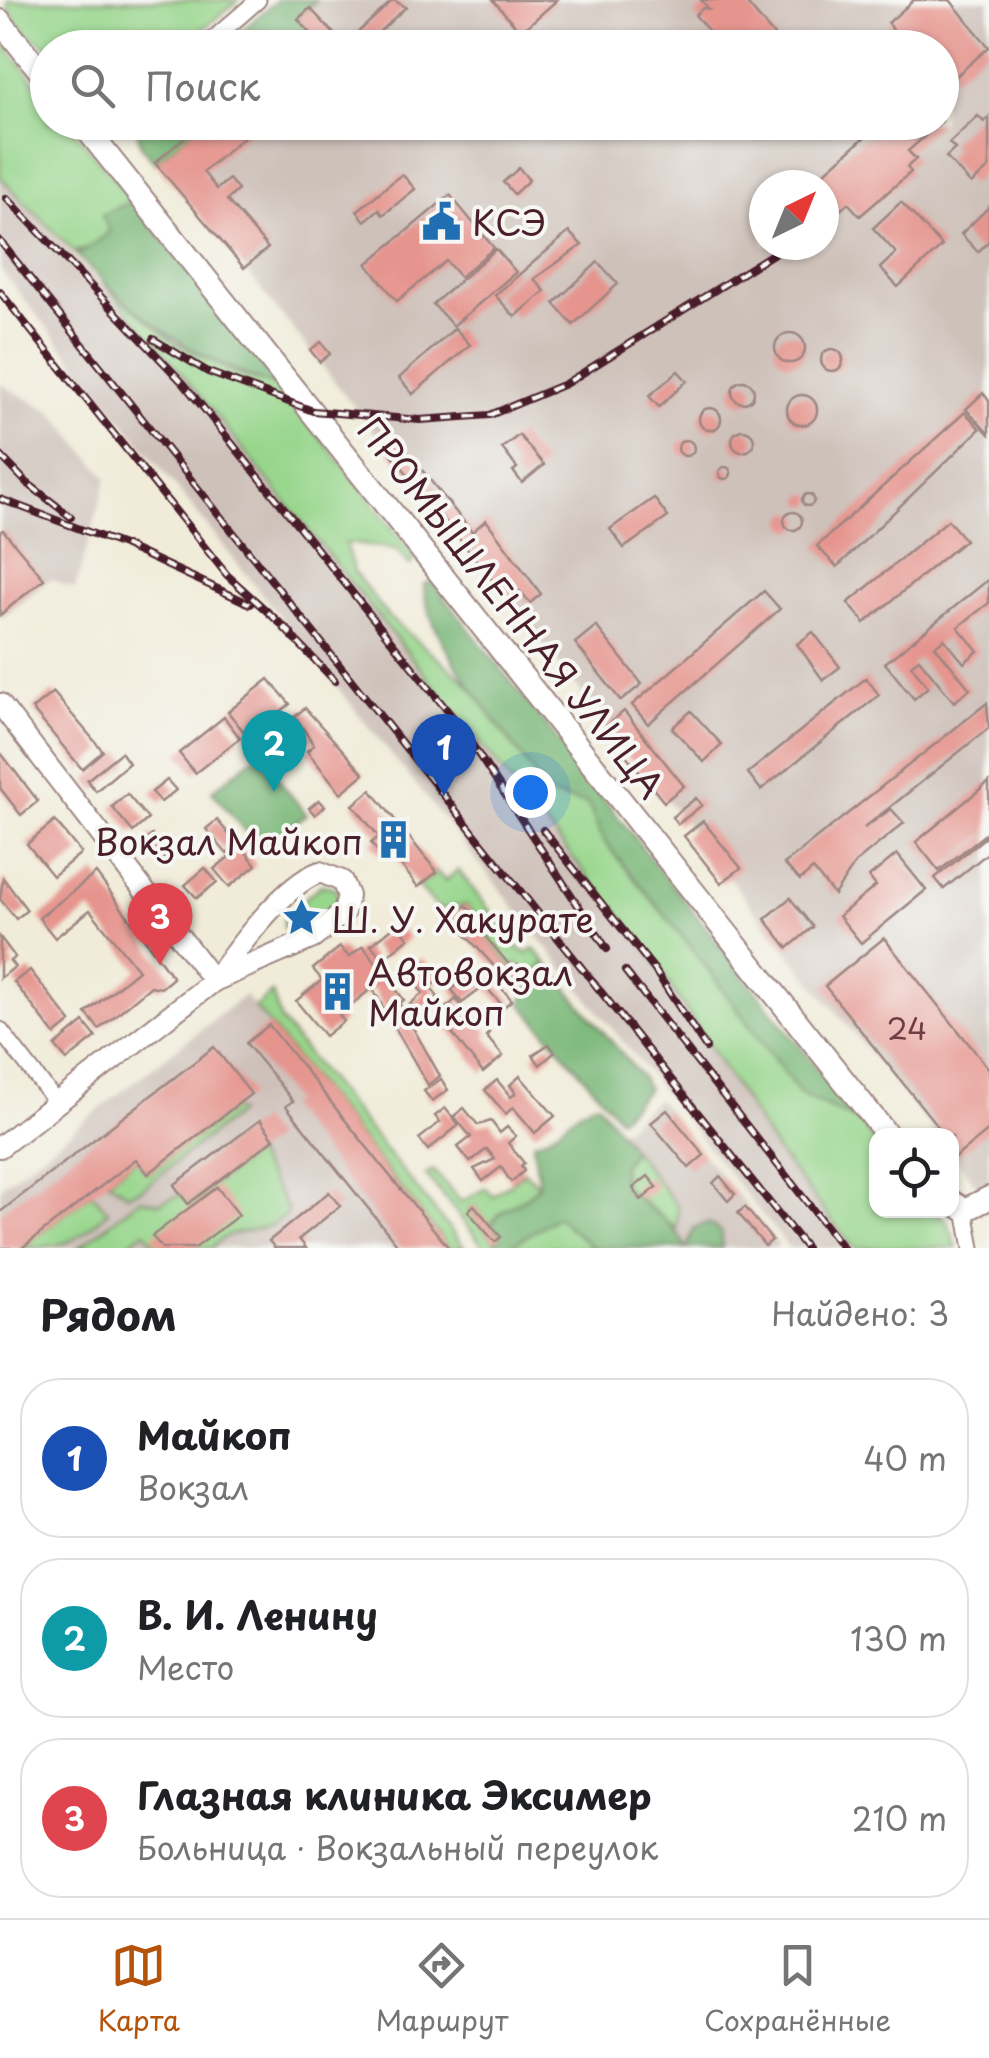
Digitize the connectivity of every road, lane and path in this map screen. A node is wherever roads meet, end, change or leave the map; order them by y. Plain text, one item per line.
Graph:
1 (258, 0) edge
2 (0, 21) edge
3 (224, 30) edge
4 (30, 58) edge
5 (94, 140) edge
6 (0, 704) edge
7 (273, 911) junction
8 (302, 944) junction
9 (214, 981) junction
10 (0, 1030) edge
11 (56, 1102) junction
12 (882, 1128) edge
13 (0, 1147) edge
14 (989, 1198) edge
15 (959, 1206) edge
16 (959, 1209) edge
17 (972, 1248) edge

1 - 3 street
2 - 4 main road
5 - 12 main road, ПРОМЫШЛЕННАЯ УЛИЦА
6 - 9 street
7 - 8 street
7 - 8 street
7 - 9 street
8 - 9 street
9 - 11 street
10 - 11 street
11 - 13 street
14 - 15 main road
16 - 17 street

